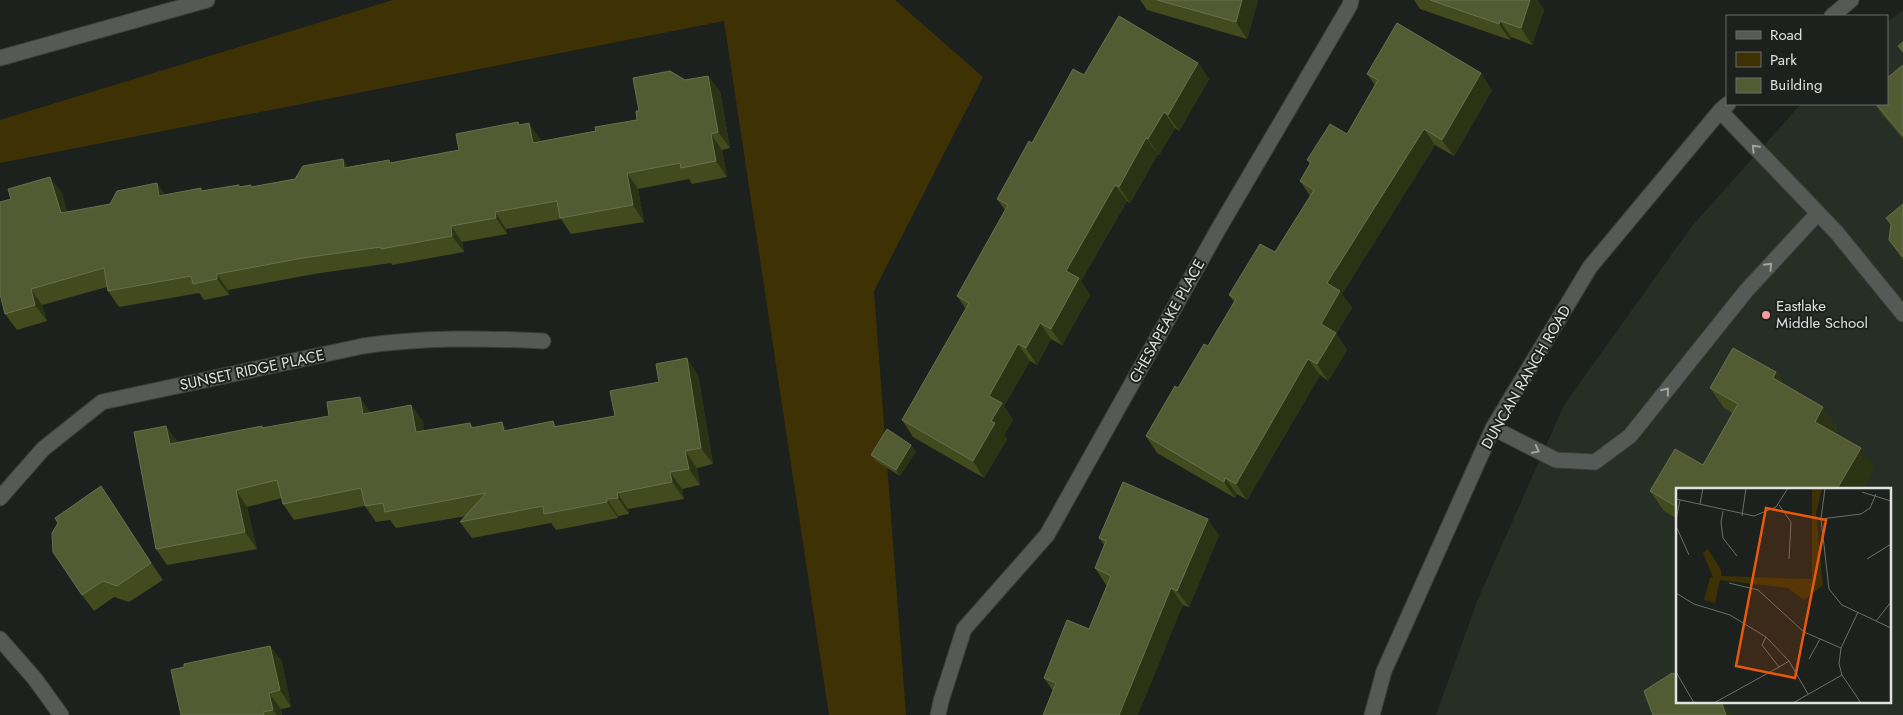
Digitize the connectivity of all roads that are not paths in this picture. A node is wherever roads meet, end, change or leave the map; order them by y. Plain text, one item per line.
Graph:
1 (207, 0) edge
2 (1351, 0) edge
3 (1851, 0) edge
4 (1833, 15) edge
5 (0, 58) edge
6 (1724, 107) edge
7 (1818, 213) junction
8 (1903, 314) edge
9 (543, 341) dead end
10 (1493, 428) junction
11 (0, 498) edge
12 (0, 639) edge
13 (61, 715) edge
14 (938, 715) edge
15 (1372, 715) edge

1 - 5 street
2 - 14 street, CHESAPEAKE PLACE
3 - 4 street
7 -> 6 street
6 - 10 street, DUNCAN RANCH ROAD
7 - 8 street
10 -> 7 street
9 - 11 street, SUNSET RIDGE PLACE
10 - 15 street, DUNCAN RANCH ROAD
12 - 13 street

